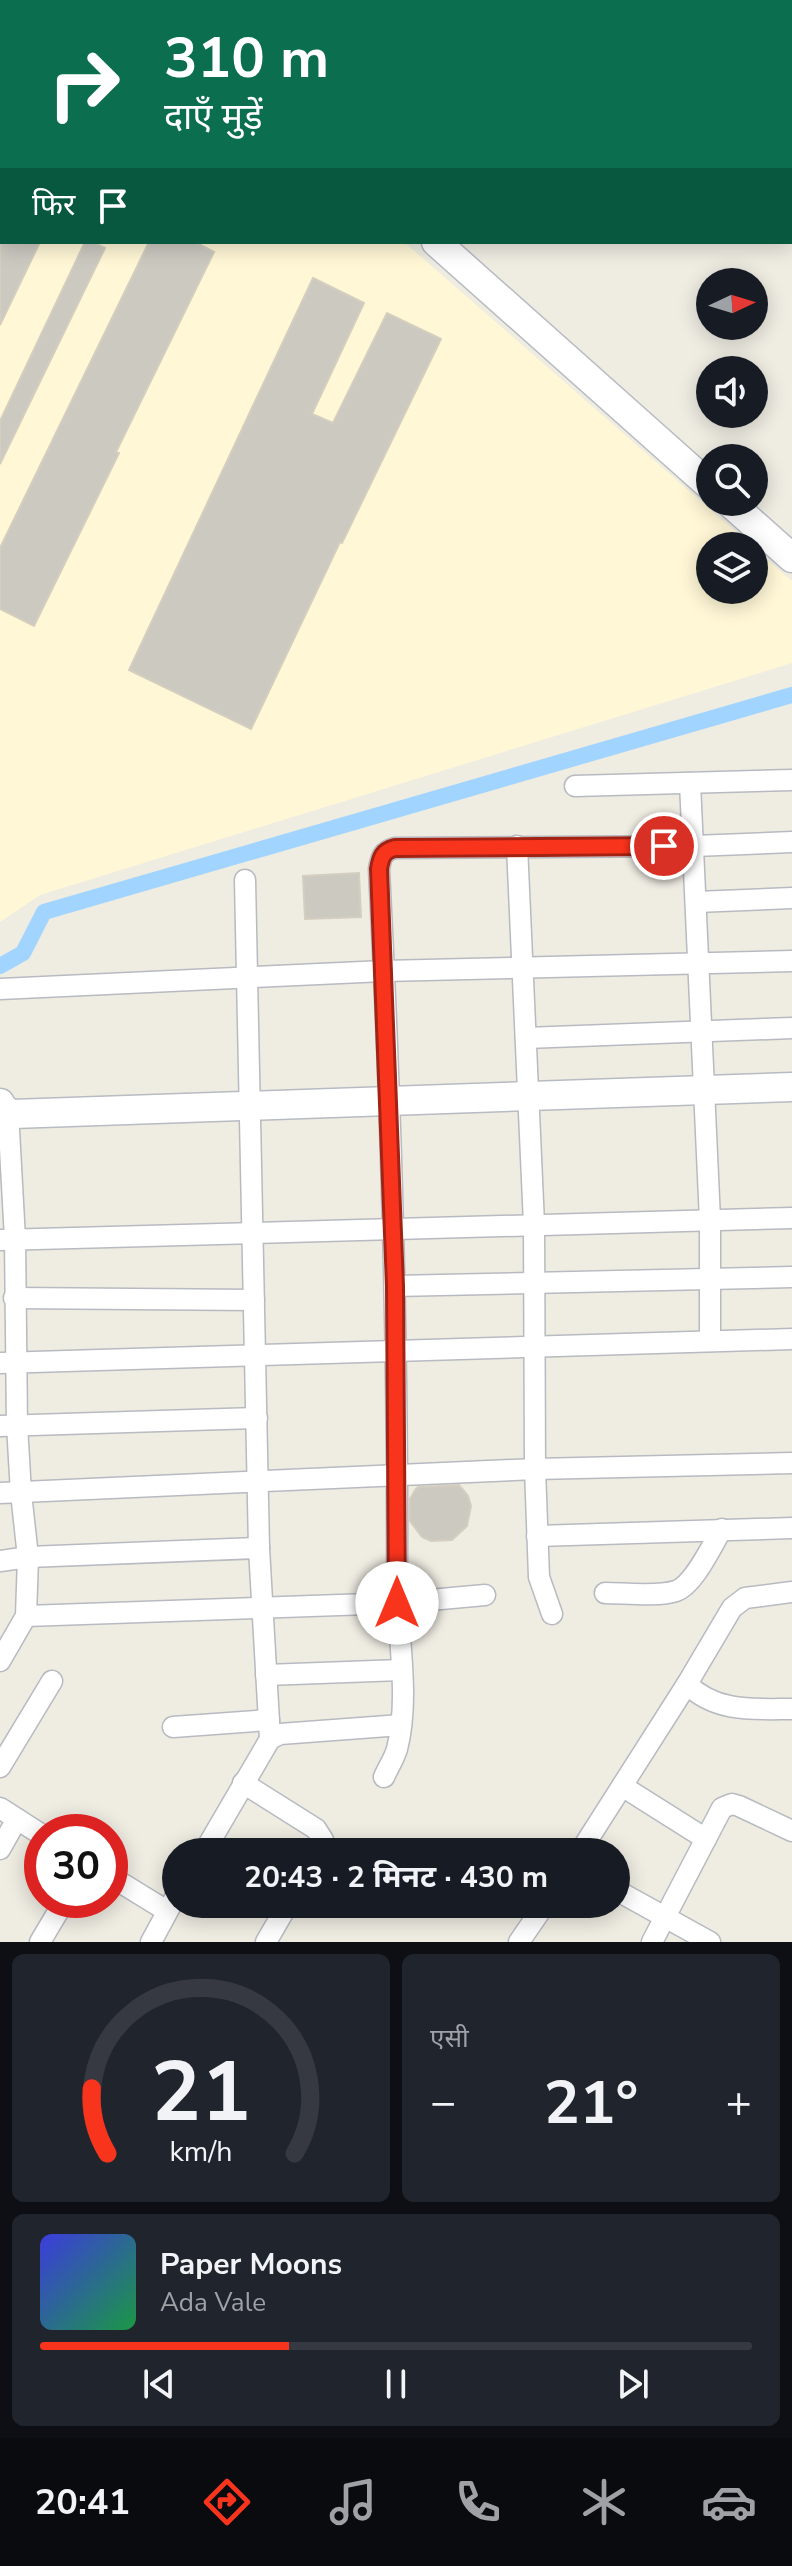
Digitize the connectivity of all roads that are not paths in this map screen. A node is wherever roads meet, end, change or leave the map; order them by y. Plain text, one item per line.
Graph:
1 (438, 244) edge
2 (696, 474) edge
3 (745, 516) edge
4 (792, 558) edge
5 (792, 780) edge
6 (690, 783) junction
7 (575, 786) dead end
8 (792, 842) edge
9 (517, 846) junction
10 (694, 846) junction
11 (245, 880) dead end
12 (792, 898) edge
13 (696, 902) junction
14 (792, 961) edge
15 (699, 963) junction
16 (524, 968) junction
17 (384, 971) junction
18 (248, 977) junction
19 (0, 989) edge
20 (792, 1028) edge
21 (703, 1031) junction
22 (526, 1038) junction
23 (792, 1087) edge
24 (704, 1090) junction
25 (528, 1096) junction
26 (387, 1101) junction
27 (252, 1106) junction
28 (3, 1109) edge
29 (792, 1218) edge
30 (710, 1220) junction
31 (534, 1224) junction
32 (393, 1230) junction
33 (253, 1232) junction
34 (7, 1239) edge
35 (792, 1277) edge
36 (710, 1279) junction
37 (534, 1284) junction
38 (395, 1286) junction
39 (14, 1298) junction
40 (254, 1300) junction
41 (792, 1339) edge
42 (710, 1341) junction
43 (534, 1346) junction
44 (396, 1352) junction
45 (255, 1353) junction
46 (7, 1363) edge
47 (257, 1418) junction
48 (9, 1426) edge
49 (792, 1463) edge
50 (535, 1469) junction
51 (397, 1477) junction
52 (258, 1483) junction
53 (10, 1493) edge
54 (792, 1528) edge
55 (722, 1529) junction
56 (537, 1536) junction
57 (259, 1548) junction
58 (28, 1557) junction
59 (0, 1561) edge
60 (792, 1592) edge
61 (605, 1593) dead end
62 (485, 1595) dead end
63 (397, 1603) junction
64 (262, 1609) junction
65 (552, 1614) dead end
66 (26, 1616) junction
67 (0, 1661) edge
68 (401, 1670) junction
69 (266, 1675) junction
70 (52, 1681) dead end
71 (687, 1684) junction
72 (792, 1709) edge
73 (401, 1725) junction
74 (173, 1727) dead end
75 (270, 1730) junction
76 (0, 1767) edge
77 (384, 1777) dead end
78 (243, 1783) junction
79 (622, 1786) junction
80 (9, 1814) edge
81 (792, 1831) edge
82 (212, 1838) edge
83 (322, 1838) edge
84 (589, 1838) edge
85 (706, 1839) junction
86 (0, 1849) edge
87 (128, 1884) edge
88 (630, 1898) edge
89 (162, 1899) edge
90 (54, 1918) edge
91 (164, 1918) edge
92 (280, 1918) edge
93 (535, 1918) edge
94 (665, 1918) junction
95 (40, 1942) edge
96 (151, 1942) edge
97 (266, 1942) edge
98 (519, 1942) edge
99 (652, 1942) edge
100 (710, 1942) edge

1 - 2 main road
3 - 4 main road
5 - 6 street
6 - 7 street
6 - 10 street
8 - 10 street
9 - 10 street
9 - 16 street
9 - 17 street
10 - 13 street
11 - 18 street
12 - 13 street
13 - 15 street
14 - 15 street
15 - 16 street
15 - 21 street
16 - 17 street
16 - 22 street
17 - 18 street
17 - 26 street
18 - 19 street
18 - 27 street
20 - 21 street
21 - 22 street
21 - 24 street
22 - 25 street
23 - 24 main road
24 - 25 main road
24 - 30 street
25 - 26 main road
25 - 31 street
26 - 27 main road
26 - 32 street
27 - 28 main road
27 - 33 street
28 - 34 street
29 - 30 street
30 - 31 street
30 - 36 street
31 - 32 street
31 - 37 street
32 - 33 street
32 - 38 street
33 - 34 street
33 - 40 street
34 - 39 street
35 - 36 street
36 - 37 street
36 - 42 street
37 - 38 street
37 - 43 street
38 - 44 street
39 - 40 street
39 - 46 street
40 - 45 street
41 - 42 street
42 - 43 street
43 - 44 street
43 - 50 street
44 - 45 street
44 - 51 street
45 - 46 street
45 - 47 street
46 - 48 street
47 - 48 street
47 - 52 street
48 - 53 street
49 - 50 street
50 - 51 street
50 - 56 street
51 - 52 street
51 - 63 street
52 - 53 street
52 - 57 street
53 - 58 street
54 - 55 street
55 - 56 street
55 - 61 street
56 - 65 street
57 - 58 street
57 - 64 street
58 - 59 street
58 - 66 street
60 - 71 street
62 - 63 street
63 - 64 street
63 - 68 street
64 - 66 street
64 - 69 street
66 - 67 street
68 - 69 street
68 - 73 street
69 - 75 street
70 - 76 street
71 - 72 street
71 - 79 street
73 - 75 street
73 - 77 street
74 - 75 street
75 - 78 street
78 - 82 street
78 - 83 street
79 - 84 street
79 - 85 street
80 - 86 street
81 - 85 street
85 - 94 street
87 - 89 street
88 - 94 street
90 - 95 street
91 - 96 street
92 - 97 street
93 - 98 street
94 - 99 street
94 - 100 street

